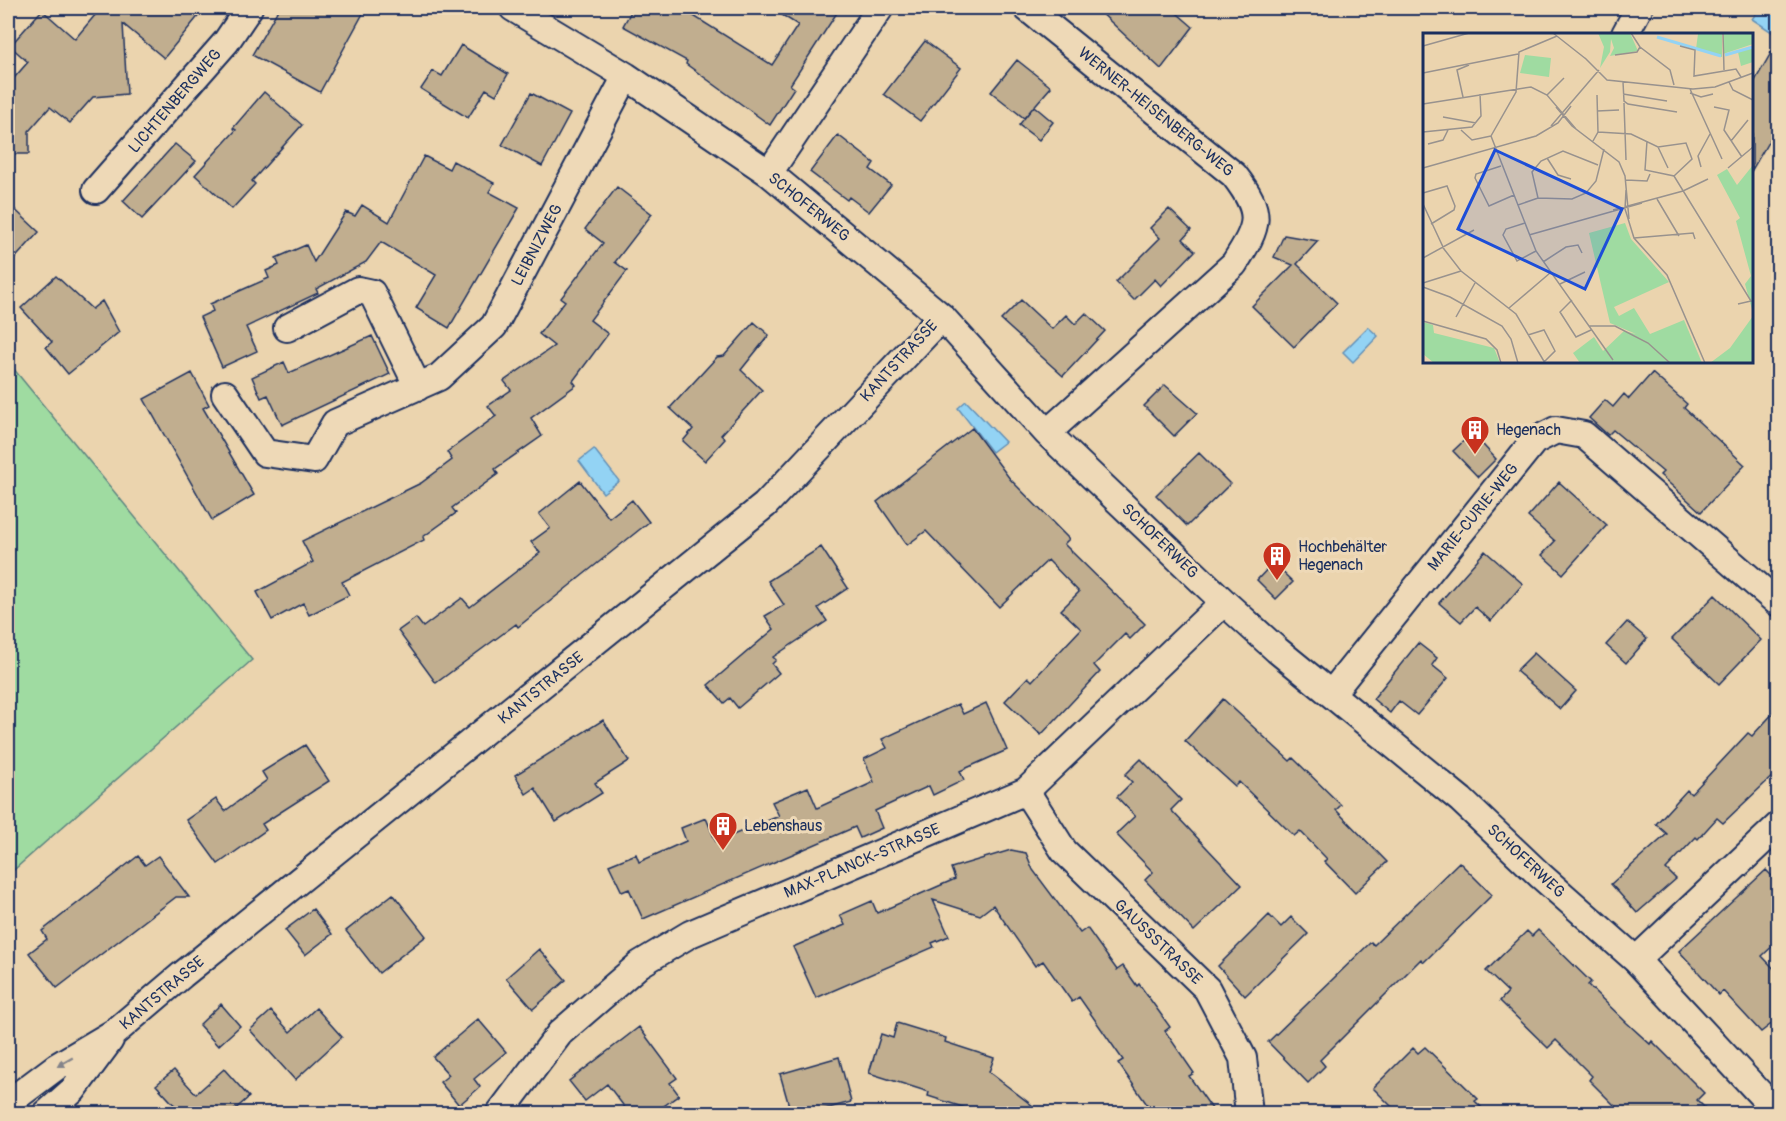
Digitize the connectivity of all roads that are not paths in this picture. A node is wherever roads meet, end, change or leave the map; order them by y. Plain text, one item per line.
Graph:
1 (249, 8) edge
2 (513, 8) edge
3 (880, 8) edge
4 (1028, 8) edge
5 (1640, 8) edge
6 (1626, 33) edge
7 (626, 76) junction
8 (769, 173) junction
9 (96, 190) dead end
10 (942, 316) junction
11 (287, 328) dead end
12 (418, 387) junction
13 (225, 394) dead end
14 (1047, 432) junction
15 (1224, 602) junction
16 (1779, 603) edge
17 (1331, 694) junction
18 (1026, 790) junction
19 (1779, 826) edge
20 (1636, 960) junction
21 (115, 1032) junction
22 (8, 1103) edge
23 (46, 1113) edge
24 (499, 1113) edge
25 (1249, 1113) edge
26 (1779, 1113) edge

1 - 9 street, LICHTENBERGWEG
2 - 7 street, SCHOFERWEG
3 - 8 street
4 - 14 street, WERNER-HEISENBERG-WEG
5 - 6 street
7 - 8 street, SCHOFERWEG
7 - 12 street, LEIBNIZWEG
8 - 10 street, SCHOFERWEG
10 - 14 street, SCHOFERWEG
10 - 21 street, KANTSTRASSE
11 - 12 street
12 - 13 street, LEIBNIZWEG
14 - 15 street, SCHOFERWEG
15 - 17 street, SCHOFERWEG
15 - 18 street, MAX-PLANCK-STRASSE
16 - 17 street, MARIE-CURIE-WEG
17 - 20 street, SCHOFERWEG
18 - 24 street, MAX-PLANCK-STRASSE
18 - 25 street, GAUSSSTRASSE
19 - 20 street
20 - 26 street, SCHOFERWEG
21 -> 22 street, KANTSTRASSE
21 - 23 street, KANTSTRASSE

